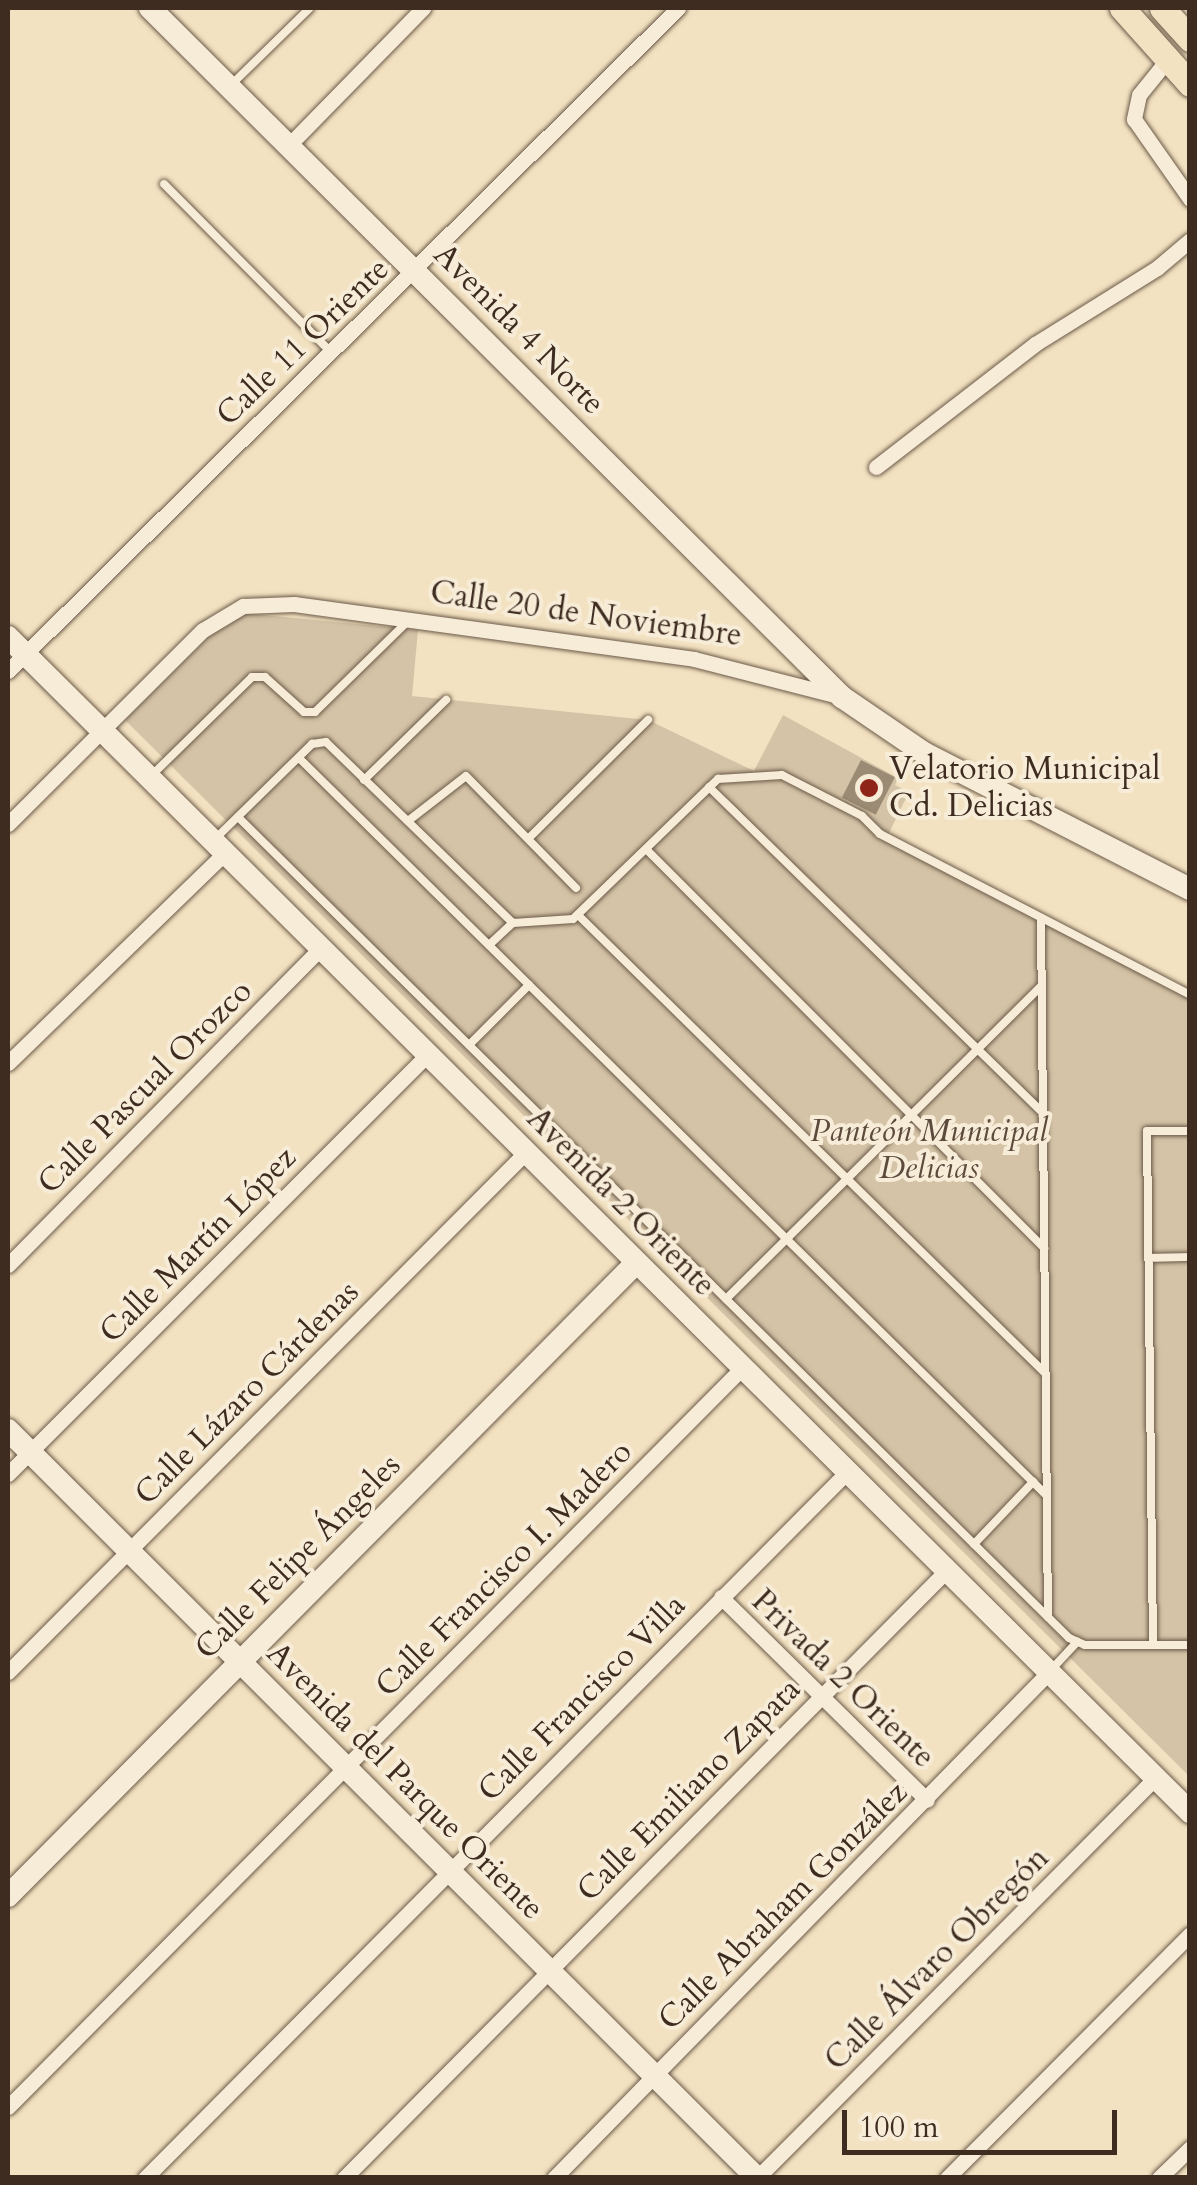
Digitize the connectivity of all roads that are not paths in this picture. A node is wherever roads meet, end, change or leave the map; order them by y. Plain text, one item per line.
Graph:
1 (150, 8) edge
2 (310, 8) edge
3 (423, 8) edge
4 (678, 8) edge
5 (1122, 8) edge
6 (1162, 8) edge
7 (1190, 39) edge
8 (1168, 60) junction
9 (1190, 84) edge
10 (230, 87) junction
11 (288, 145) junction
12 (164, 184) dead end
13 (1190, 199) edge
14 (1190, 240) edge
15 (415, 270) junction
16 (331, 352) junction
17 (876, 467) dead end
18 (408, 621) junction
19 (13, 654) edge
20 (842, 698) junction
21 (446, 700) dead end
22 (648, 720) dead end
23 (102, 731) junction
24 (298, 758) junction
25 (150, 776) junction
26 (364, 780) junction
27 (709, 788) junction
28 (238, 817) junction
29 (408, 822) junction
30 (8, 824) edge
31 (529, 838) junction
32 (218, 847) junction
33 (646, 849) junction
34 (576, 888) dead end
35 (1190, 889) edge
36 (578, 915) junction
37 (1040, 918) junction
38 (513, 923) junction
39 (489, 946) junction
40 (321, 948) junction
41 (528, 985) junction
42 (1041, 986) junction
43 (1190, 995) edge
44 (468, 1045) junction
45 (978, 1049) junction
46 (428, 1054) junction
47 (8, 1063) edge
48 (1042, 1112) junction
49 (912, 1115) junction
50 (1190, 1130) edge
51 (525, 1153) junction
52 (848, 1179) junction
53 (787, 1240) junction
54 (1044, 1248) junction
55 (1148, 1258) junction
56 (1190, 1258) edge
57 (635, 1264) junction
58 (8, 1265) edge
59 (726, 1300) junction
60 (743, 1367) junction
61 (1045, 1373) junction
62 (8, 1430) edge
63 (30, 1452) junction
64 (848, 1471) junction
65 (8, 1474) edge
66 (1033, 1482) junction
67 (1046, 1495) junction
68 (974, 1544) junction
69 (128, 1549) junction
70 (947, 1570) junction
71 (720, 1597) junction
72 (1048, 1617) junction
73 (1077, 1642) junction
74 (1153, 1645) junction
75 (1190, 1646) edge
76 (240, 1662) junction
77 (8, 1672) edge
78 (1049, 1672) junction
79 (821, 1696) junction
80 (345, 1767) junction
81 (1156, 1778) junction
82 (928, 1800) junction
83 (1190, 1812) edge
84 (448, 1870) junction
85 (8, 1896) edge
86 (1190, 1934) edge
87 (550, 1971) junction
88 (656, 2073) junction
89 (8, 2106) edge
90 (1190, 2148) edge
91 (145, 2178) edge
92 (344, 2178) edge
93 (554, 2178) edge
94 (758, 2178) edge
95 (948, 2178) edge
96 (1159, 2178) edge

1 - 10 street, Avenida 4 Norte
2 - 10 lane
3 - 11 street
4 - 15 street, Calle 11 Oriente
5 - 8 main road
6 - 7 main road
8 - 9 main road
8 - 13 street
10 - 11 street, Avenida 4 Norte
11 - 15 street, Avenida 4 Norte
12 - 16 lane
14 - 17 street
15 - 16 street, Calle 11 Oriente
15 - 20 street, Avenida 4 Norte
16 - 19 street, Calle 11 Oriente
18 - 20 street, Calle 20 de Noviembre
18 - 23 street, Calle 20 de Noviembre
18 - 25 lane
19 - 23 street, Avenida 2 Oriente
20 - 35 street, Calle 20 de Noviembre
21 - 26 lane
22 - 31 lane
23 - 25 street, Avenida 2 Oriente
23 - 30 street, Calle 20 de Noviembre
24 - 26 lane
24 - 28 lane
24 - 39 lane
25 - 32 street, Avenida 2 Oriente
26 - 29 lane
27 - 33 lane
27 - 37 lane
27 - 45 lane
28 - 32 lane
28 - 44 lane
29 - 31 lane
29 - 38 lane
31 - 34 lane
32 - 40 street, Avenida 2 Oriente
32 - 47 street
33 - 36 lane
33 - 49 lane
36 - 38 lane
36 - 52 lane
37 - 42 lane
37 - 43 lane
38 - 39 lane
39 - 41 lane
40 - 46 street, Avenida 2 Oriente
40 - 58 street, Calle Pascual Orozco
41 - 44 lane
41 - 53 lane
42 - 45 lane
42 - 48 lane
44 - 59 lane
45 - 48 lane
45 - 49 lane
46 - 51 street, Avenida 2 Oriente
46 - 63 street, Calle Martín López
48 - 54 lane
49 - 52 lane
49 - 54 lane
50 - 55 lane
51 - 57 street, Avenida 2 Oriente
51 - 69 street, Calle Lázaro Cárdenas
52 - 53 lane
52 - 61 lane
53 - 59 lane
53 - 66 lane
54 - 61 lane
55 - 56 lane
55 - 74 lane
57 - 60 street, Avenida 2 Oriente
57 - 76 street, Calle Felipe Ángeles
59 - 68 lane
60 - 64 street, Avenida 2 Oriente
60 - 80 street, Calle Francisco I. Madero
61 - 67 lane
62 - 63 street, Avenida del Parque Oriente
63 - 65 street, Calle Martín López
63 - 69 street, Avenida del Parque Oriente
64 - 70 street, Avenida 2 Oriente
64 - 71 street, Calle Francisco Villa
66 - 67 lane
66 - 68 lane
67 - 72 lane
68 - 72 lane
69 - 76 street, Avenida del Parque Oriente
69 - 77 street, Calle Lázaro Cárdenas
70 - 78 street, Avenida 2 Oriente
70 - 79 street, Calle Emiliano Zapata
71 - 79 street, Privada 2 Oriente
71 - 84 street, Calle Francisco Villa
72 - 73 lane
73 - 74 lane
73 - 78 lane
74 - 75 lane
76 - 80 street, Avenida del Parque Oriente
76 - 85 street, Calle Felipe Ángeles
78 - 81 street, Avenida 2 Oriente
78 - 82 street, Calle Abraham González
79 - 82 street, Privada 2 Oriente
79 - 87 street, Calle Emiliano Zapata
80 - 84 street, Avenida del Parque Oriente
80 - 89 street, Calle Francisco I. Madero
81 - 83 street, Avenida 2 Oriente
81 - 94 street, Calle Álvaro Obregón
82 - 88 street, Calle Abraham González
84 - 87 street, Avenida del Parque Oriente
84 - 91 street, Calle Francisco Villa
86 - 95 street
87 - 88 street, Avenida del Parque Oriente
87 - 92 street, Calle Emiliano Zapata
88 - 93 street, Calle Abraham González
88 - 94 street, Avenida del Parque Oriente
90 - 96 street

